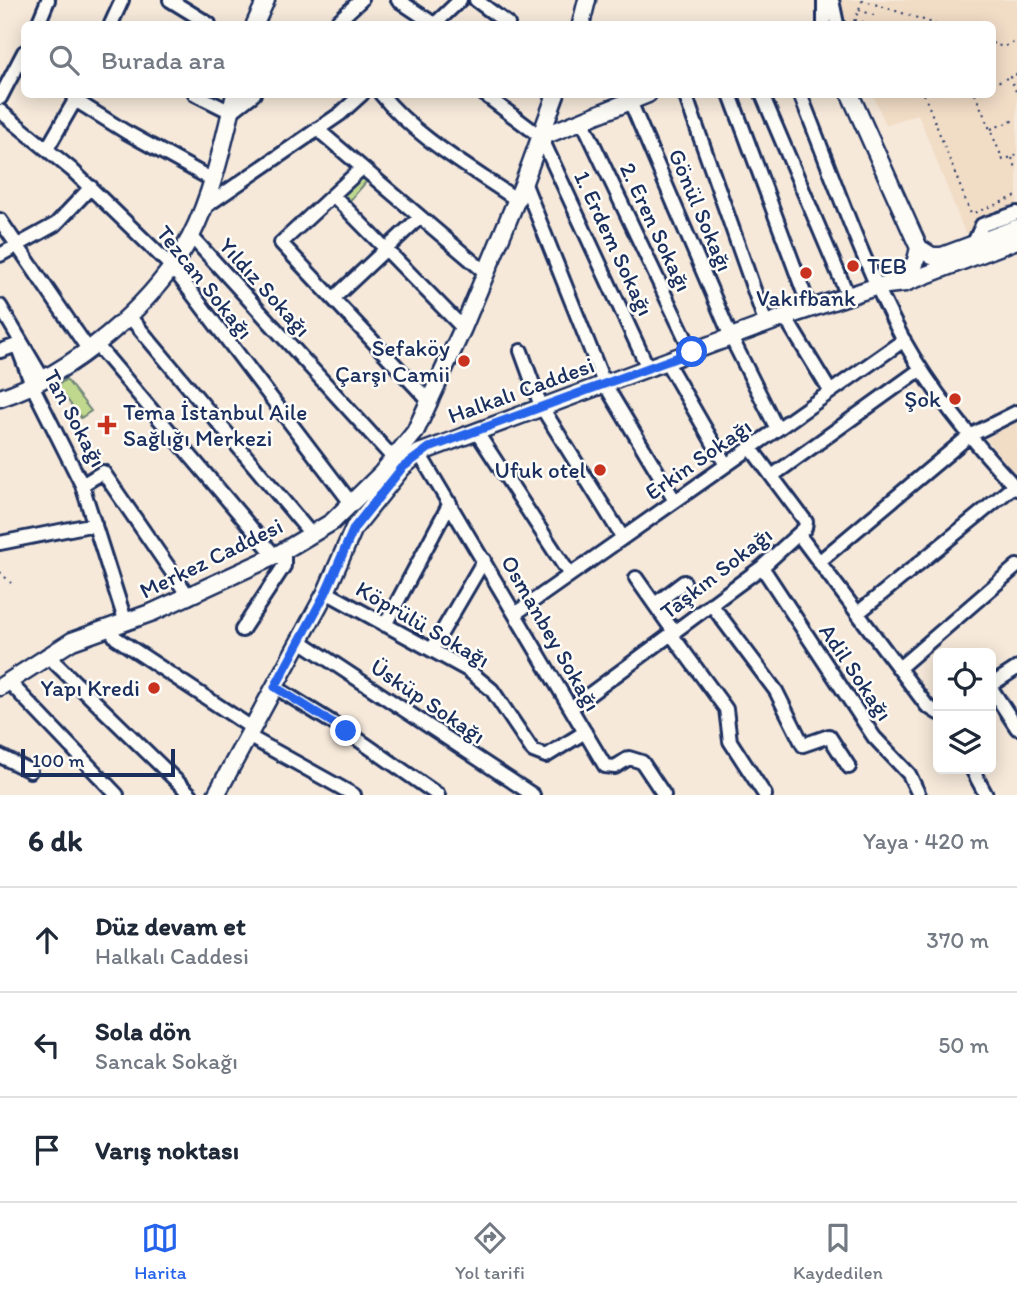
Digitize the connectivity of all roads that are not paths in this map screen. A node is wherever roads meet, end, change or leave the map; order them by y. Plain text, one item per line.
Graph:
1 (48, 0) edge
2 (122, 0) edge
3 (170, 0) edge
4 (266, 0) edge
5 (361, 0) edge
6 (398, 0) edge
7 (460, 0) edge
8 (476, 0) edge
9 (587, 0) edge
10 (824, 0) edge
11 (832, 0) edge
12 (39, 21) edge
13 (112, 21) edge
14 (204, 21) edge
15 (256, 21) edge
16 (338, 21) edge
17 (430, 21) edge
18 (438, 21) edge
19 (504, 21) edge
20 (582, 21) edge
21 (824, 21) edge
22 (836, 21) edge
23 (21, 58) edge
24 (0, 98) edge
25 (75, 98) edge
26 (78, 98) edge
27 (203, 98) edge
28 (233, 98) edge
29 (249, 98) edge
30 (357, 98) edge
31 (384, 98) edge
32 (489, 98) edge
33 (638, 98) edge
34 (686, 98) edge
35 (731, 98) edge
36 (764, 98) edge
37 (802, 98) edge
38 (852, 98) edge
39 (630, 101) junction
40 (554, 102) edge
41 (0, 111) edge
42 (231, 112) junction
43 (576, 122) junction
44 (317, 129) junction
45 (541, 136) junction
46 (47, 149) junction
47 (362, 167) junction
48 (211, 179) junction
49 (524, 182) junction
50 (91, 187) junction
51 (333, 195) junction
52 (517, 200) junction
53 (202, 208) junction
54 (419, 218) junction
55 (0, 220) edge
56 (1016, 227) edge
57 (191, 236) junction
58 (17, 243) junction
59 (919, 248) junction
60 (386, 251) junction
61 (0, 256) edge
62 (172, 267) junction
63 (486, 273) junction
64 (878, 286) junction
65 (848, 296) junction
66 (334, 298) junction
67 (0, 306) edge
68 (810, 309) junction
69 (128, 316) junction
70 (785, 317) junction
71 (766, 324) junction
72 (463, 328) junction
73 (731, 337) junction
74 (904, 340) junction
75 (91, 346) junction
76 (0, 351) edge
77 (521, 351) dead end
78 (692, 352) junction
79 (666, 361) junction
80 (648, 368) junction
81 (921, 369) junction
82 (38, 382) junction
83 (604, 383) junction
84 (830, 391) junction
85 (0, 398) edge
86 (429, 401) junction
87 (541, 406) junction
88 (1017, 412) edge
89 (777, 429) junction
90 (415, 432) junction
91 (476, 432) junction
92 (970, 436) junction
93 (750, 447) junction
94 (424, 451) junction
95 (394, 459) junction
96 (726, 465) junction
97 (772, 476) junction
98 (82, 485) junction
99 (1015, 487) edge
100 (675, 501) junction
101 (351, 503) junction
102 (450, 503) junction
103 (95, 524) junction
104 (311, 534) junction
105 (799, 535) junction
106 (623, 538) junction
107 (0, 543) edge
108 (279, 553) junction
109 (484, 560) junction
110 (820, 561) junction
111 (1017, 566) edge
112 (762, 567) junction
113 (570, 575) junction
114 (636, 578) dead end
115 (684, 582) dead end
116 (326, 592) junction
117 (189, 597) junction
118 (655, 604) junction
119 (712, 604) junction
120 (858, 612) junction
121 (516, 613) junction
122 (126, 623) junction
123 (386, 625) junction
124 (110, 629) junction
125 (242, 630) dead end
126 (673, 633) junction
127 (300, 641) junction
128 (432, 649) junction
129 (47, 655) junction
130 (899, 667) junction
131 (1017, 668) edge
132 (996, 683) edge
133 (5, 685) edge
134 (275, 687) junction
135 (996, 695) edge
136 (571, 708) junction
137 (935, 711) edge
138 (1017, 728) edge
139 (250, 732) junction
140 (585, 732) junction
141 (0, 755) edge
142 (849, 767) dead end
143 (30, 771) dead end
144 (975, 774) edge
145 (117, 795) edge
146 (191, 795) edge
147 (216, 795) edge
148 (354, 795) edge
149 (438, 795) edge
150 (533, 795) edge
151 (664, 795) edge
152 (765, 795) edge
153 (919, 795) edge
154 (986, 795) edge

1 - 12 street
2 - 13 street
3 - 14 street
4 - 15 main road
5 - 16 street
6 - 17 street
7 - 18 street
8 - 19 street
9 - 20 main road
10 - 21 street
11 - 22 street
23 - 24 street
25 - 46 street
26 - 48 street
27 - 42 street
28 - 42 main road
29 - 42 street
30 - 44 street
31 - 52 street
32 - 45 street
33 - 39 main road
34 - 71 street
35 - 68 street
36 - 65 street
37 - 64 street
38 - 59 main road
39 - 43 main road
39 - 73 street, Gönül Sokağı
40 - 43 main road
40 - 45 main road, Merkez Caddesi
41 - 46 street, Tezcan Sokağı
42 - 48 main road
43 - 45 main road
43 - 78 street, 2. Eren Sokağı
44 - 47 street
44 - 53 street
45 - 49 main road, Merkez Caddesi
45 - 80 street, 1. Erdem Sokağı
46 - 50 street, Tezcan Sokağı
47 - 51 street
47 - 54 street
48 - 53 main road
49 - 52 main road, Merkez Caddesi
49 - 83 street
50 - 58 street
50 - 62 street, Tezcan Sokağı
51 - 60 street
51 - 66 street
52 - 63 main road, Merkez Caddesi
53 - 57 main road
54 - 60 street
54 - 63 street
55 - 58 street
56 - 59 main road, Halkalı Caddesi
56 - 64 main road, Halkalı Caddesi
57 - 62 main road
57 - 95 street, Yıldız Sokağı
58 - 61 street
58 - 75 street
59 - 64 main road
60 - 66 street
60 - 72 street
62 - 69 main road
62 - 101 street, Tezcan Sokağı
63 - 72 main road, Merkez Caddesi
64 - 65 main road, Halkalı Caddesi
64 - 74 street
65 - 68 main road, Halkalı Caddesi
66 - 86 street
67 - 82 street
68 - 70 main road, Halkalı Caddesi
69 - 75 main road
69 - 104 street
70 - 71 main road, Halkalı Caddesi
70 - 84 street
71 - 73 main road, Halkalı Caddesi
72 - 86 main road, Merkez Caddesi
73 - 78 main road, Halkalı Caddesi
73 - 89 street, Gönül Sokağı
74 - 81 street
74 - 84 street, Erkin Sokağı
75 - 82 main road
75 - 108 street
76 - 82 street, Tan Sokağı
77 - 87 street
78 - 79 main road, Halkalı Caddesi
79 - 80 main road, Halkalı Caddesi
79 - 96 street
80 - 83 main road, Halkalı Caddesi
81 - 92 street
81 - 97 street
82 - 85 main road
82 - 98 street, Tan Sokağı
83 - 87 main road, Halkalı Caddesi
83 - 100 street
84 - 89 street, Erkin Sokağı
86 - 90 main road, Merkez Caddesi
87 - 91 main road, Halkalı Caddesi
87 - 106 street
88 - 92 street
89 - 93 street, Erkin Sokağı
90 - 94 main road
90 - 95 main road, Merkez Caddesi
91 - 94 main road, Halkalı Caddesi
91 - 113 street
92 - 99 street
92 - 110 street
93 - 96 street, Erkin Sokağı
93 - 97 street, Taşkın Sokağı
94 - 102 street, Osmanbey Sokağı
94 - 116 main road, Halkalı Caddesi
95 - 101 main road, Merkez Caddesi
96 - 100 street, Erkin Sokağı
97 - 105 street, Taşkın Sokağı
98 - 103 street
98 - 117 street, Tan Sokağı
99 - 120 street
100 - 106 street, Erkin Sokağı
101 - 104 main road, Merkez Caddesi
102 - 109 street, Osmanbey Sokağı
102 - 123 street
103 - 107 street
103 - 122 street
104 - 108 main road, Merkez Caddesi
105 - 110 street
105 - 112 street, Taşkın Sokağı
106 - 113 street, Erkin Sokağı
108 - 117 main road, Merkez Caddesi
108 - 125 street
109 - 121 street, Osmanbey Sokağı
109 - 128 street
110 - 120 street
111 - 130 street
112 - 119 street, Taşkın Sokağı
112 - 153 street, Adil Sokağı
113 - 121 street, Erkin Sokağı
114 - 118 street
115 - 118 street
116 - 123 street, Köprülü Sokağı
116 - 127 main road, Halkalı Caddesi
117 - 122 main road, Merkez Caddesi
118 - 126 street
119 - 126 street, Taşkın Sokağı
119 - 142 street
120 - 130 street
121 - 136 street, Osmanbey Sokağı
122 - 124 main road, Merkez Caddesi
123 - 128 street, Köprülü Sokağı
124 - 129 main road, Merkez Caddesi
124 - 139 street
126 - 136 street, Taşkın Sokağı
126 - 152 street
127 - 134 main road, Halkalı Caddesi
127 - 150 street, Üsküp Sokağı
128 - 140 street, Köprülü Sokağı
129 - 133 main road, Merkez Caddesi
129 - 146 street
130 - 137 street
131 - 132 street
133 - 145 street
134 - 139 main road, Halkalı Caddesi
134 - 149 street
135 - 138 street
136 - 140 street, Osmanbey Sokağı
139 - 147 main road, Halkalı Caddesi
139 - 148 street
140 - 151 street, Osmanbey Sokağı
141 - 143 street
144 - 154 street

